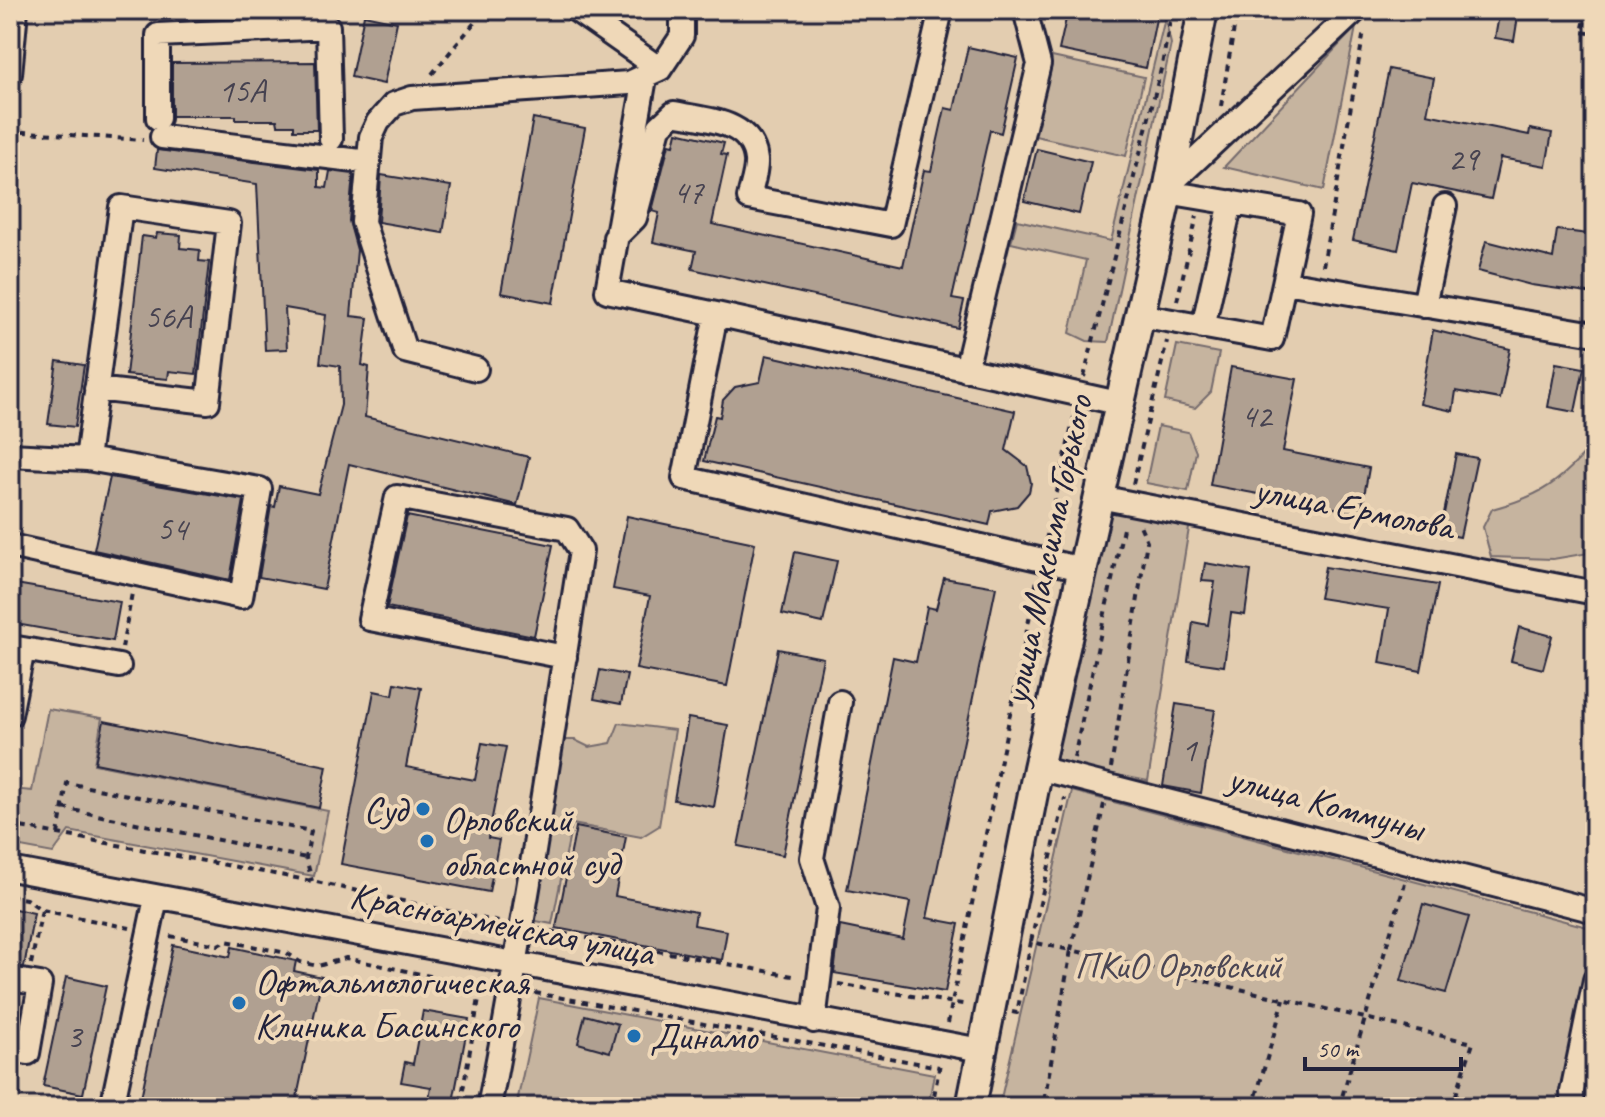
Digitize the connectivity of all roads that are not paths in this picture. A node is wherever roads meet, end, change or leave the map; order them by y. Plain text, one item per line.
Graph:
1 (16, 10) edge
2 (576, 10) edge
3 (682, 10) edge
4 (941, 10) edge
5 (1025, 10) edge
6 (1203, 10) edge
7 (1360, 18) edge
8 (255, 19) edge
9 (10, 74) edge
10 (653, 74) junction
11 (331, 139) dead end
12 (369, 162) junction
13 (1168, 188) junction
14 (1231, 202) junction
15 (1445, 206) dead end
16 (615, 238) junction
17 (1285, 282) junction
18 (1424, 306) junction
19 (716, 314) junction
20 (1139, 315) junction
21 (1203, 327) junction
22 (1595, 334) edge
23 (476, 369) dead end
24 (966, 370) junction
25 (96, 389) junction
26 (1118, 403) junction
27 (10, 455) edge
28 (87, 459) junction
29 (1099, 497) junction
30 (10, 546) edge
31 (1082, 569) junction
32 (1595, 593) edge
33 (16, 648) edge
34 (565, 657) junction
35 (119, 666) road end
36 (840, 702) dead end
37 (10, 715) edge
38 (1038, 768) junction
39 (10, 869) edge
40 (156, 898) junction
41 (1595, 911) edge
42 (516, 961) junction
43 (19, 980) edge
44 (1595, 980) edge
45 (814, 1021) junction
46 (1591, 1024) edge
47 (10, 1050) edge
48 (981, 1050) junction
49 (112, 1107) edge
50 (489, 1107) edge
51 (971, 1107) edge
52 (1573, 1107) edge

1 - 9 street
2 - 10 street
3 - 10 street
4 - 16 street
5 - 24 street
6 - 13 main road, улица Максима Горького
7 - 13 street
8 - 11 street
8 - 12 street
10 - 12 street
10 - 16 street
12 - 23 street
13 - 14 street
13 - 20 main road, улица Максима Горького
14 - 17 street
14 - 21 street
15 - 18 street
16 - 19 street
17 - 18 street
17 - 21 street
18 - 22 street
19 - 24 street
19 - 31 street
20 - 21 street
20 - 26 main road, улица Максима Горького
24 - 26 street
25 - 25 street
25 - 28 street
26 - 29 main road, улица Максима Горького
27 - 28 street
28 - 30 street
29 - 31 main road, улица Максима Горького
29 - 32 street, улица Ермолова
31 - 38 main road, улица Максима Горького
33 - 35 street
33 - 37 street
34 - 34 street
34 - 42 street
36 - 45 street
38 - 41 street, улица Коммуны
38 - 48 main road, улица Максима Горького
39 - 40 street, Красноармейская улица
40 - 42 street, Красноармейская улица
40 - 49 street
42 - 45 street, Красноармейская улица
42 - 50 street
43 - 47 street
44 - 46 street
45 - 48 street, Красноармейская улица
46 - 52 street
48 - 51 main road, улица Максима Горького

